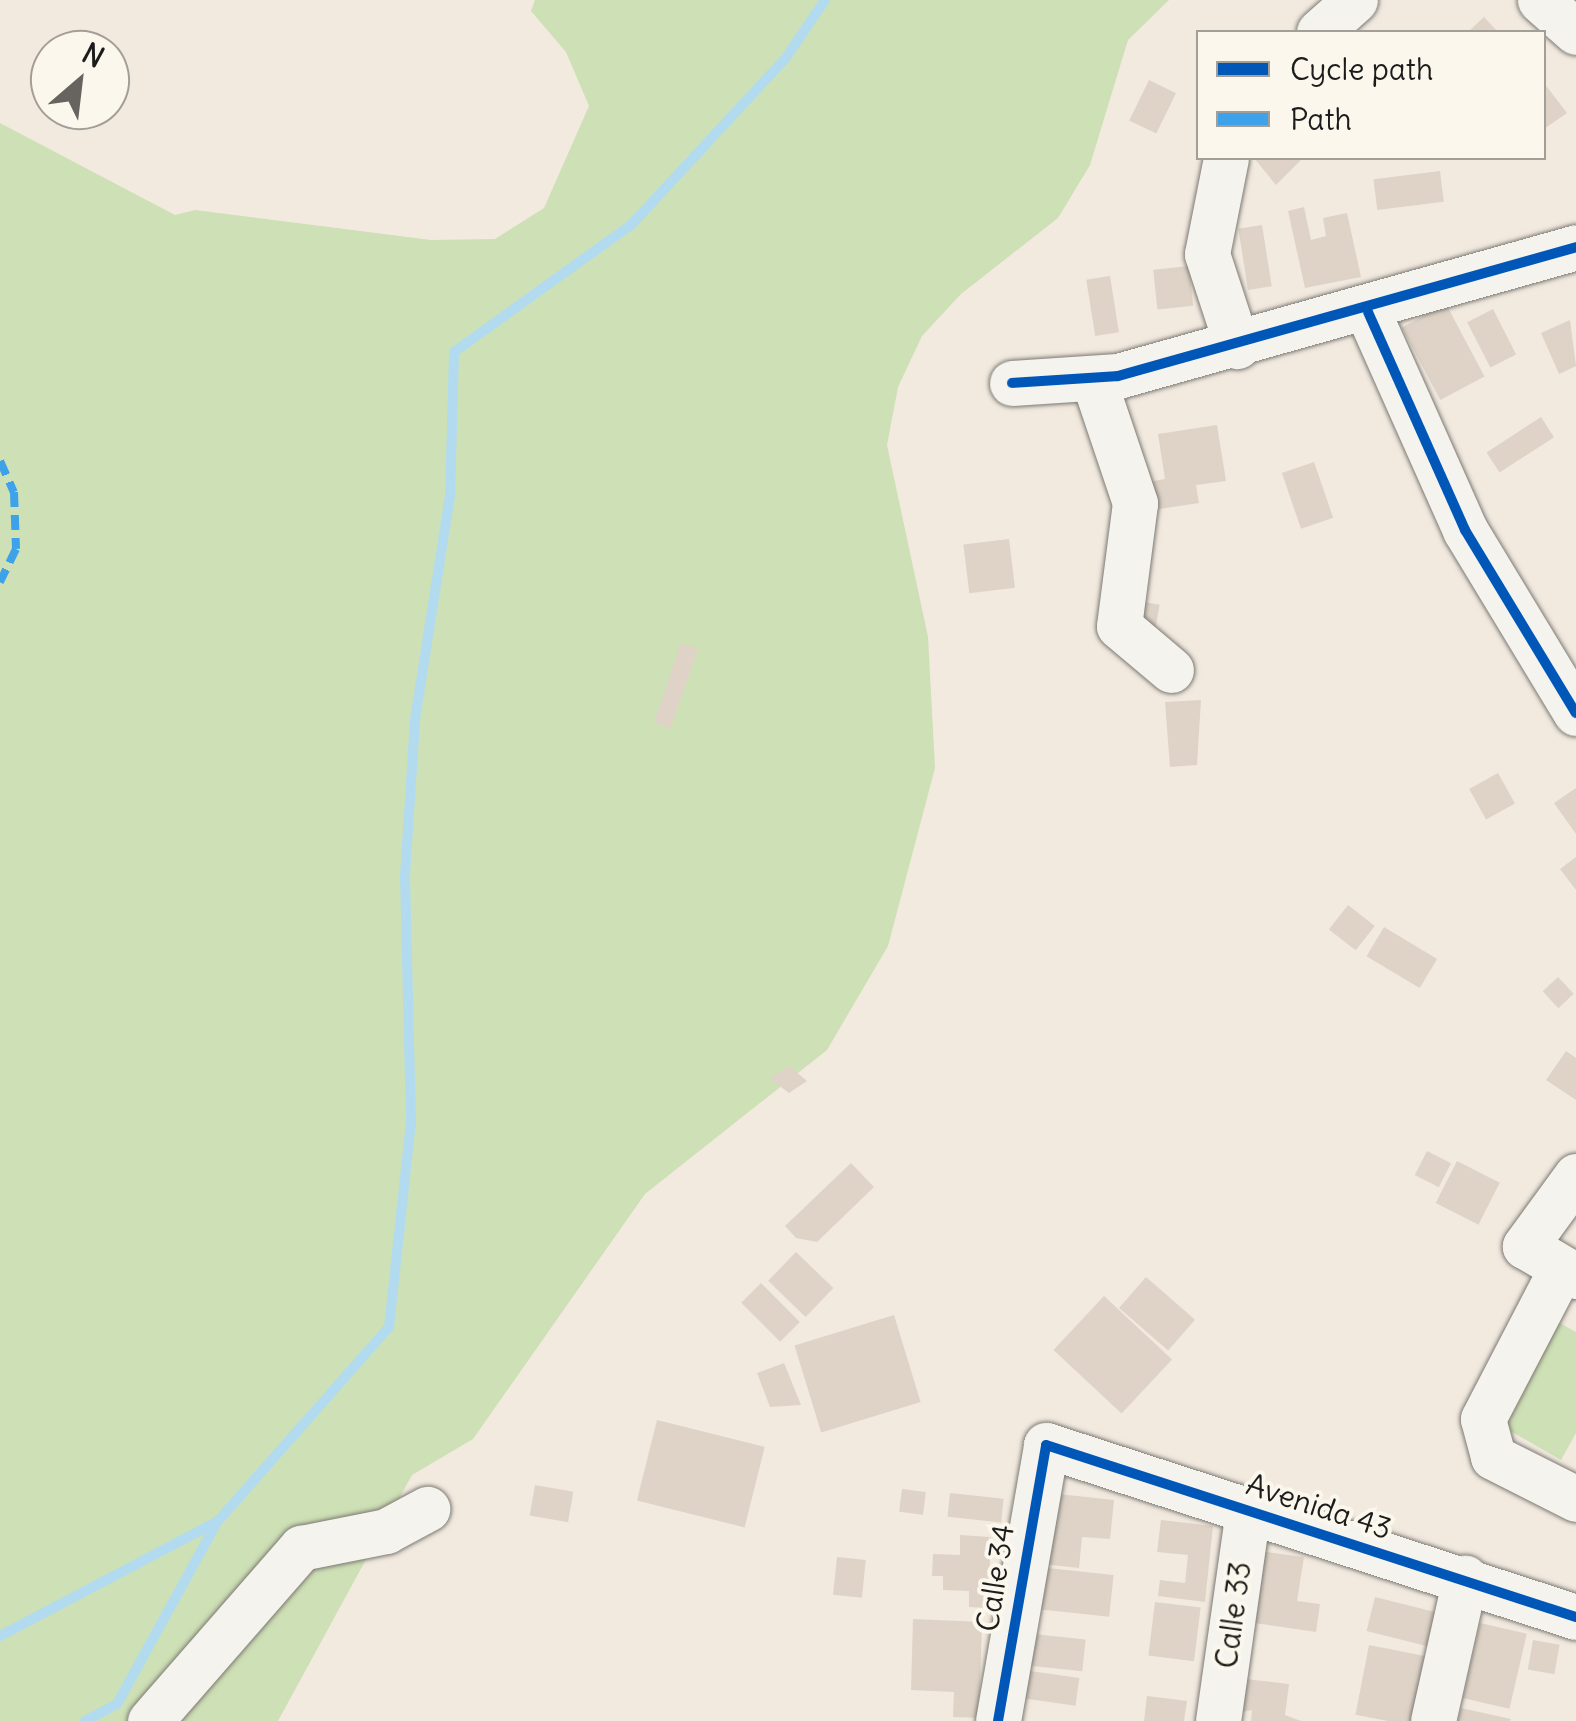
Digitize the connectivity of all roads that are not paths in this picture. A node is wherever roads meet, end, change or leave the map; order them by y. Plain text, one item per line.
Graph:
1 (1355, 0) edge
2 (1540, 0) edge
3 (1321, 30) edge
4 (1576, 32) edge
5 (1226, 160) edge
6 (1576, 247) edge
7 (1368, 312) junction
8 (1237, 346) junction
9 (1093, 378) junction
10 (1012, 383) dead end
11 (1171, 670) dead end
12 (1576, 713) edge
13 (1576, 1176) edge
14 (1554, 1264) edge
15 (1046, 1445) joint
16 (1576, 1498) edge
17 (427, 1509) dead end
18 (1248, 1510) junction
19 (1464, 1578) junction
20 (1576, 1617) edge
21 (150, 1721) edge
22 (998, 1721) edge
23 (1218, 1721) edge
24 (1433, 1721) edge

1 - 3 street
2 - 4 street
5 - 8 street
6 - 7 street
7 - 8 street
7 - 12 street
8 - 9 street
9 - 10 street
9 - 11 street
13 - 14 street
14 - 16 street
15 - 18 street, Avenida 43
15 - 22 street, Calle 34
17 - 21 street
18 - 19 street, Avenida 43
18 - 23 street, Calle 33
19 - 20 street, Avenida 43
19 - 24 street

